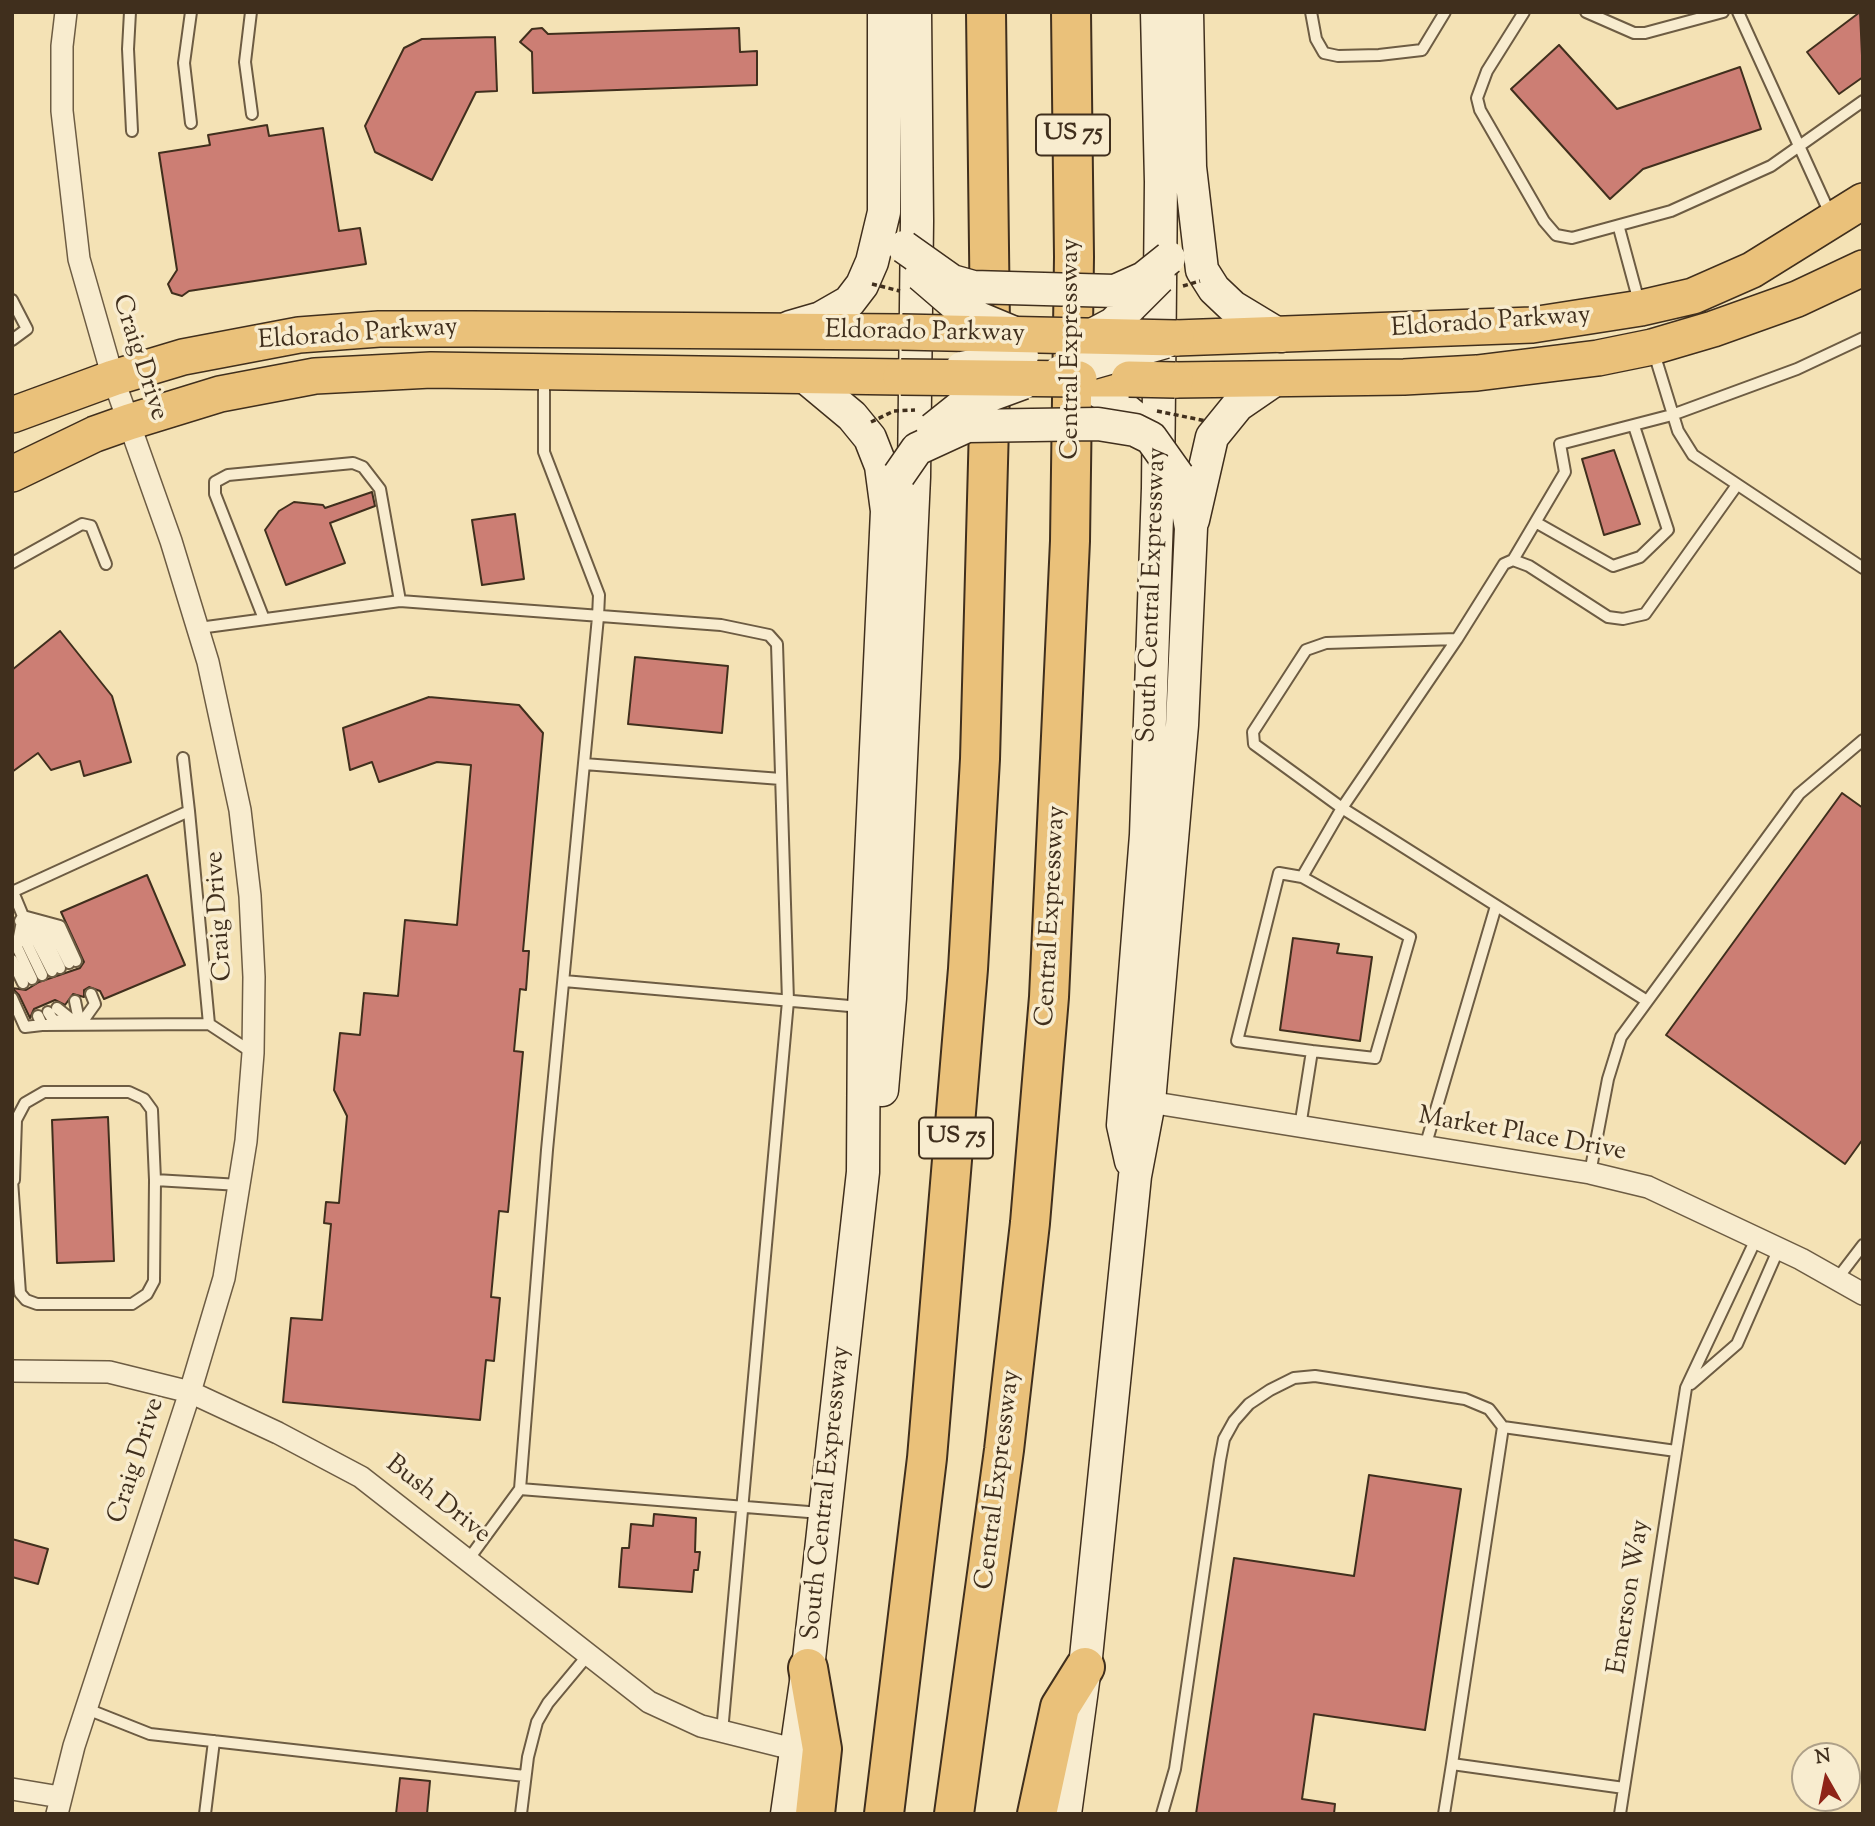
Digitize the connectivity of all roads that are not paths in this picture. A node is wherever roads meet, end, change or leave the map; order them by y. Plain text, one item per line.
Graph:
1 (66, 12) edge
2 (130, 12) edge
3 (191, 12) edge
4 (251, 12) edge
5 (884, 12) edge
6 (915, 12) edge
7 (986, 12) edge
8 (1071, 12) edge
9 (1157, 12) edge
10 (1187, 12) edge
11 (1311, 12) edge
12 (1445, 12) edge
13 (1524, 12) edge
14 (1586, 12) edge
15 (1723, 12) edge
16 (1738, 12) edge
17 (1863, 101) edge
18 (252, 114) dead end
19 (191, 123) dead end
20 (132, 131) dead end
21 (1799, 144) junction
22 (1190, 167) junction
23 (1863, 201) edge
24 (884, 212) junction
25 (1848, 216) edge
26 (1619, 228) junction
27 (904, 247) junction
28 (1174, 251) junction
29 (1863, 268) edge
30 (12, 300) edge
31 (1641, 308) junction
32 (774, 331) junction
33 (1281, 336) junction
34 (1863, 338) edge
35 (12, 340) edge
36 (1652, 347) junction
37 (1058, 359) junction
38 (544, 372) junction
39 (1476, 373) junction
40 (804, 376) junction
41 (113, 378) junction
42 (1273, 381) junction
43 (1142, 408) junction
44 (12, 415) edge
45 (1672, 415) junction
46 (129, 422) junction
47 (1634, 426) junction
48 (917, 449) junction
49 (12, 474) edge
50 (1737, 485) junction
51 (887, 511) junction
52 (1537, 523) junction
53 (1191, 528) junction
54 (1513, 560) junction
55 (12, 563) edge
56 (106, 564) dead end
57 (1863, 568) edge
58 (400, 601) junction
59 (598, 617) junction
60 (264, 619) junction
61 (199, 628) junction
62 (1457, 639) junction
63 (1863, 740) edge
64 (183, 758) dead end
65 (584, 764) junction
66 (780, 779) junction
67 (1342, 808) junction
68 (189, 811) junction
69 (1302, 877) junction
70 (13, 892) edge
71 (1496, 905) junction
72 (23, 916) junction
73 (12, 934) edge
74 (12, 960) edge
75 (51, 971) junction
76 (564, 981) junction
77 (12, 998) edge
78 (788, 1001) junction
79 (1647, 1001) junction
80 (63, 1007) junction
81 (864, 1008) junction
82 (209, 1024) junction
83 (80, 1025) junction
84 (1311, 1051) junction
85 (253, 1053) junction
86 (1149, 1102) junction
87 (1300, 1127) junction
88 (1425, 1147) junction
89 (863, 1172) junction
90 (1590, 1173) junction
91 (1135, 1176) junction
92 (13, 1180) edge
93 (155, 1180) junction
94 (240, 1185) junction
95 (1757, 1237) junction
96 (1863, 1245) edge
97 (1779, 1248) junction
98 (1837, 1279) junction
99 (1863, 1294) edge
100 (12, 1371) edge
101 (1686, 1388) junction
102 (190, 1392) junction
103 (1503, 1427) junction
104 (1676, 1451) junction
105 (520, 1489) junction
106 (741, 1506) junction
107 (826, 1514) junction
108 (468, 1560) junction
109 (589, 1655) junction
110 (1085, 1667) junction
111 (808, 1668) junction
112 (87, 1709) junction
113 (722, 1732) junction
114 (214, 1741) junction
115 (797, 1750) junction
116 (1452, 1765) junction
117 (526, 1776) junction
118 (1624, 1788) junction
119 (12, 1789) edge
120 (59, 1805) edge
121 (205, 1814) edge
122 (521, 1814) edge
123 (787, 1814) edge
124 (815, 1814) edge
125 (884, 1814) edge
126 (954, 1814) edge
127 (1037, 1814) edge
128 (1065, 1814) edge
129 (1163, 1814) edge
130 (1444, 1814) edge
131 (1620, 1814) edge

1 - 41 street, Craig Drive
2 - 20 lane
3 - 19 lane
4 - 18 lane
5 - 24 main road
6 - 89 main road, South Central Expressway
7 - 125 highway, US 75
8 - 126 highway, Central Expressway / US 75
9 - 91 main road, South Central Expressway
10 - 22 main road
11 - 12 lane
13 - 26 lane
14 - 15 lane
16 - 21 lane
17 - 21 lane
21 - 25 lane
21 - 26 lane
22 - 28 main road
22 - 33 main road
23 - 25 main road, Eldorado Parkway
24 - 27 main road
24 - 32 main road
25 - 31 main road, Eldorado Parkway
25 - 36 main road
26 - 31 lane
27 - 28 main road, bridge
27 - 37 main road, bridge
28 - 37 main road, bridge
29 - 36 main road, Eldorado Parkway
30 - 35 lane
31 - 33 main road, Eldorado Parkway
31 - 39 main road
32 - 37 main road, Eldorado Parkway, bridge
32 - 41 main road, Eldorado Parkway
33 - 37 main road, Eldorado Parkway, bridge
34 - 45 lane
36 - 39 main road, Eldorado Parkway
36 - 45 lane
37 - 40 main road, Eldorado Parkway, bridge
37 - 43 main road, Eldorado Parkway
37 - 43 main road
37 - 48 main road, bridge
38 - 40 main road, Eldorado Parkway
38 - 46 main road, Eldorado Parkway
38 - 59 lane
39 - 42 main road, Eldorado Parkway
40 - 51 main road
41 - 44 main road, Eldorado Parkway
41 - 46 street, Craig Drive
42 - 43 main road, Eldorado Parkway, bridge
42 - 53 main road
43 - 48 main road, bridge
43 - 53 main road, bridge
45 - 47 lane
45 - 50 lane
46 - 49 main road, Eldorado Parkway
46 - 61 street, Craig Drive
47 - 52 lane
47 - 52 lane
48 - 51 main road, bridge
50 - 54 lane
50 - 57 lane
51 - 81 main road, South Central Expressway
52 - 54 lane
53 - 86 main road, South Central Expressway
54 - 62 lane
55 - 56 lane
58 - 59 lane
58 - 60 lane
58 - 60 lane
59 - 65 lane
59 - 66 lane
60 - 61 lane
61 - 85 street, Craig Drive
62 - 67 lane
62 - 67 lane
63 - 79 lane
64 - 68 lane
65 - 66 lane
65 - 76 lane
66 - 78 lane
67 - 69 lane
67 - 71 lane
68 - 70 lane
68 - 82 lane
69 - 84 lane
69 - 84 lane
70 - 72 lane
71 - 79 lane
71 - 88 lane
72 - 73 lane
72 - 75 lane
72 - 75 lane
72 - 75 lane
74 - 75 lane
76 - 78 lane
76 - 105 lane
77 - 80 lane
78 - 81 lane
78 - 106 lane
79 - 90 lane
80 - 83 lane
80 - 83 lane
80 - 83 lane
80 - 83 lane
81 - 89 main road, South Central Expressway
82 - 83 lane
82 - 85 lane
84 - 87 lane
85 - 94 street, Craig Drive
86 - 87 street, Market Place Drive
86 - 91 main road, South Central Expressway
87 - 88 street, Market Place Drive
88 - 90 street, Market Place Drive
89 - 107 main road, South Central Expressway
90 - 95 street, Market Place Drive
91 - 110 main road, South Central Expressway
92 - 93 lane
92 - 93 lane
93 - 94 lane
94 - 102 street, Craig Drive
95 - 97 street, Market Place Drive
95 - 101 lane, Emerson Way
96 - 98 lane
97 - 98 street, Market Place Drive
97 - 101 lane
98 - 99 street, Market Place Drive
100 - 102 street, Bush Drive
101 - 104 lane, Emerson Way
102 - 108 street, Bush Drive
102 - 112 street, Craig Drive
103 - 104 lane
103 - 116 lane
103 - 129 lane
104 - 118 lane, Emerson Way
105 - 106 lane
105 - 108 lane
106 - 107 lane
106 - 113 lane
107 - 111 main road, South Central Expressway
108 - 109 street, Bush Drive
109 - 113 street, Bush Drive
109 - 117 lane
110 - 127 highway
110 - 128 main road, South Central Expressway
111 - 115 main road, South Central Expressway
111 - 124 highway
112 - 114 lane
112 - 120 street, Craig Drive
113 - 115 street, Bush Drive
114 - 117 lane
114 - 121 lane
115 - 123 main road, South Central Expressway
116 - 118 lane
116 - 130 lane
117 - 122 lane
118 - 131 lane, Emerson Way
119 - 120 street

